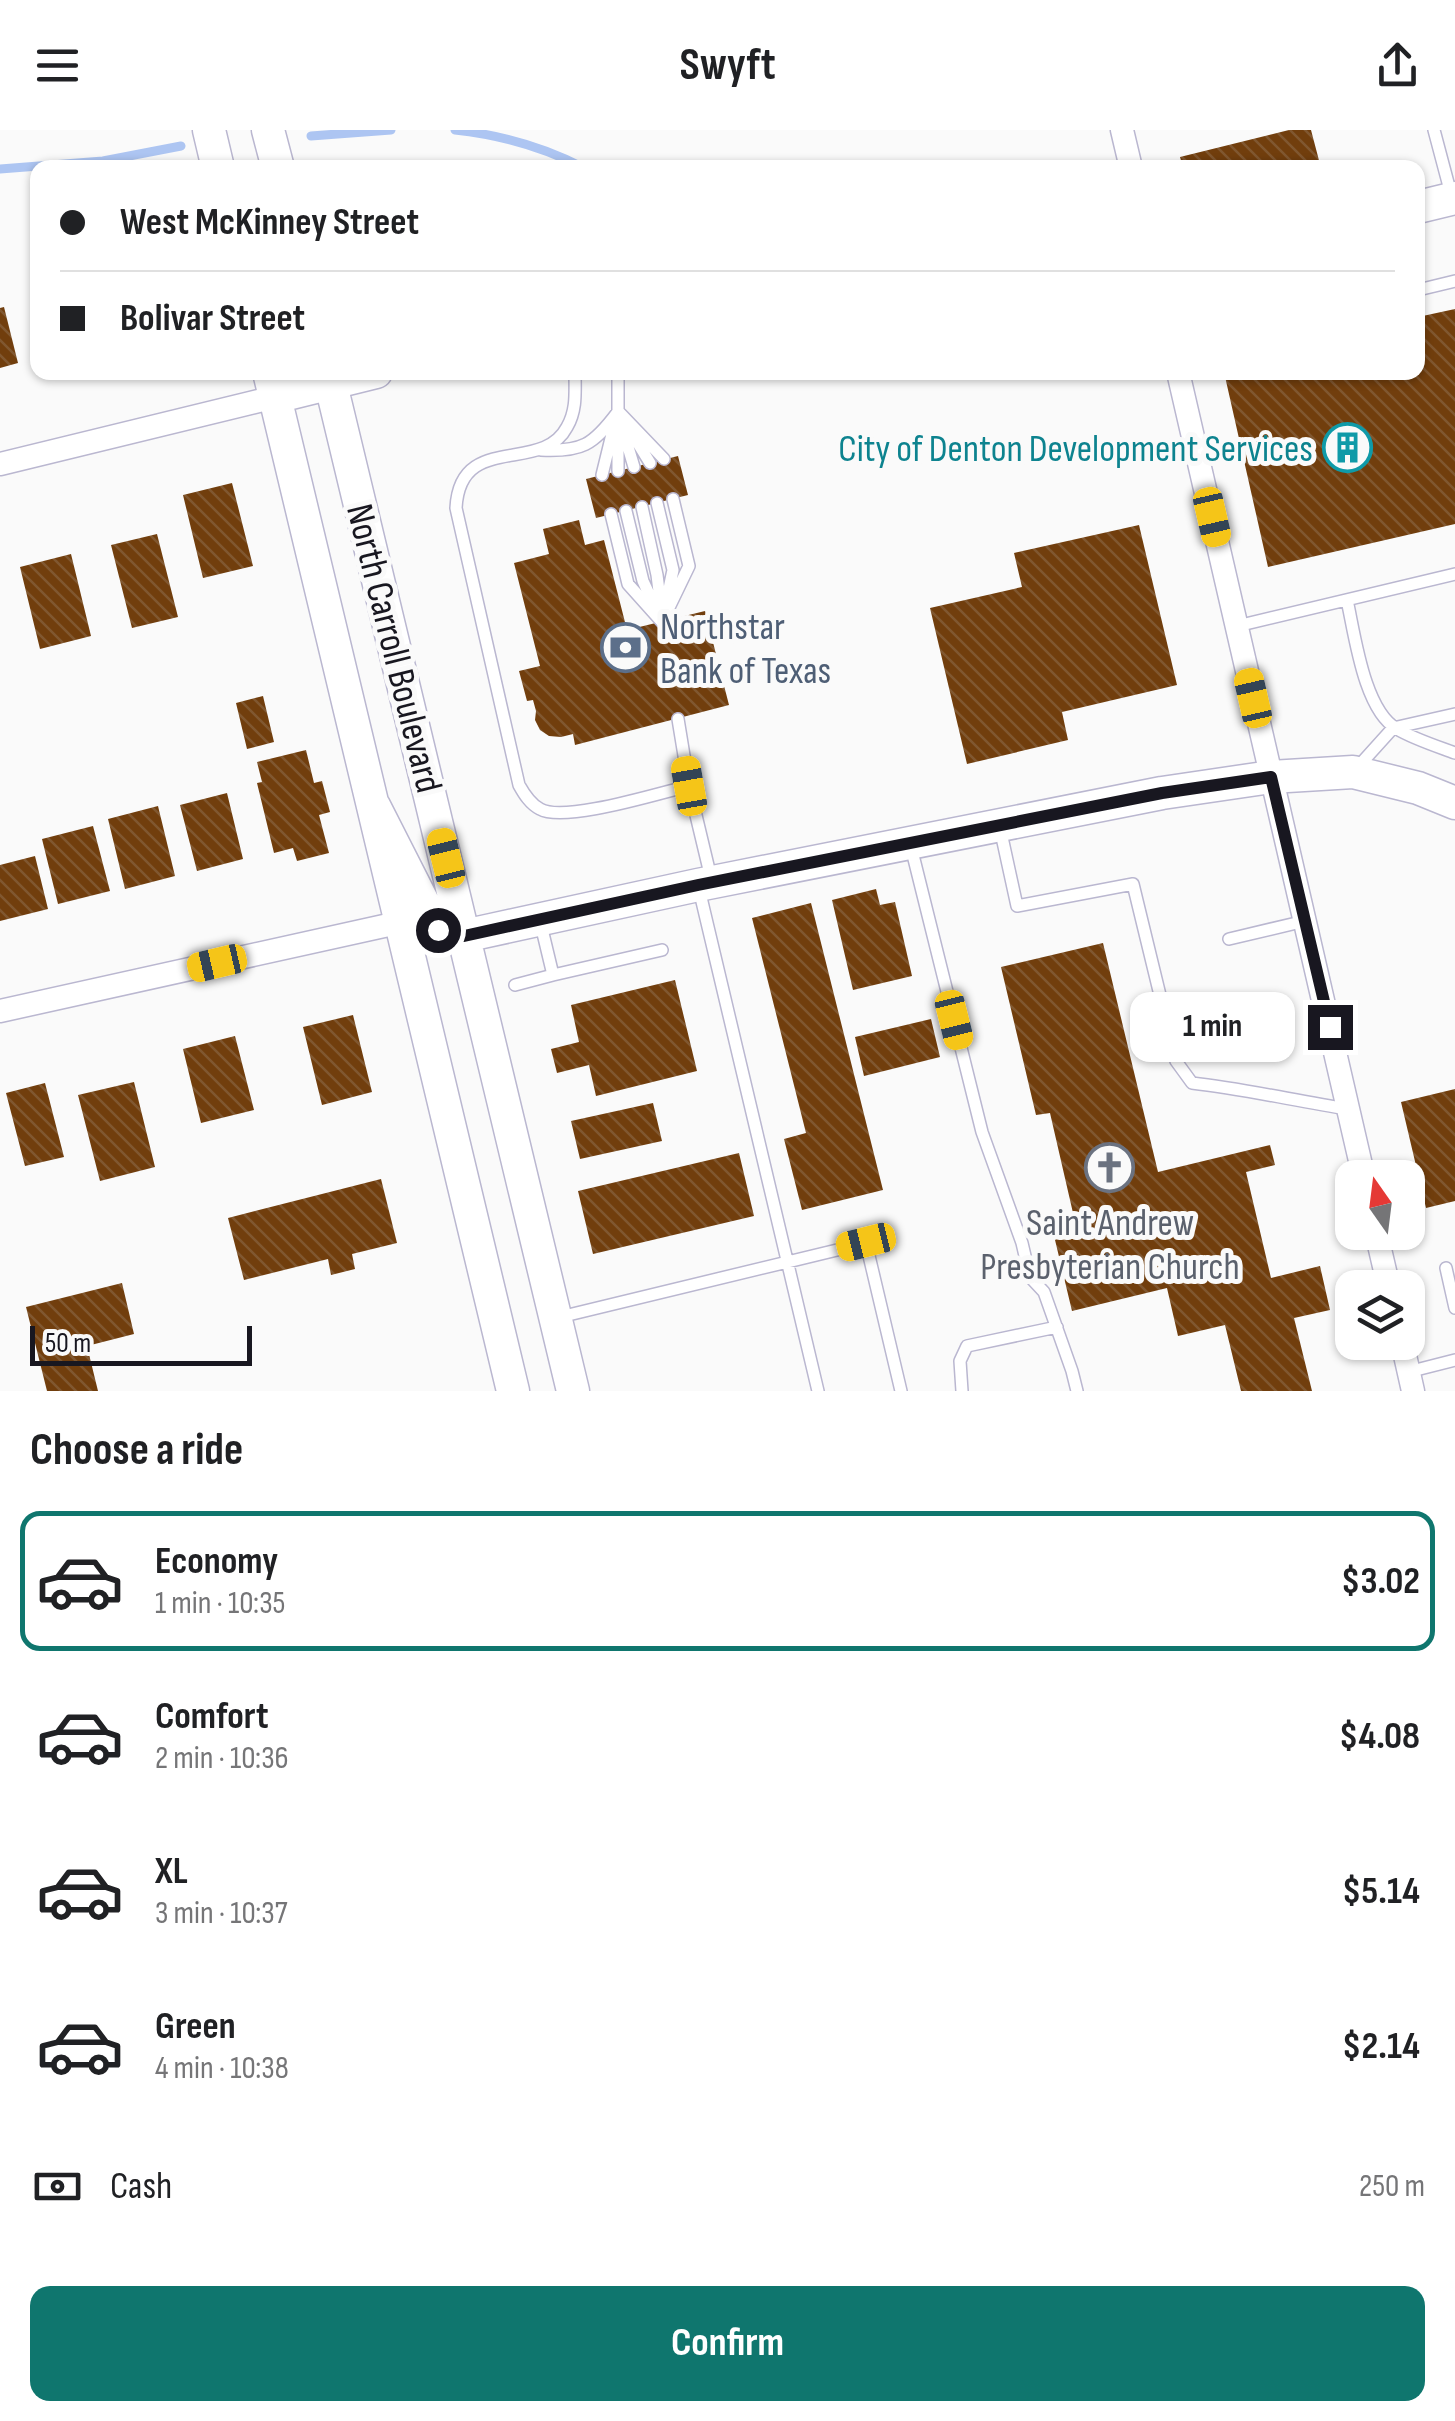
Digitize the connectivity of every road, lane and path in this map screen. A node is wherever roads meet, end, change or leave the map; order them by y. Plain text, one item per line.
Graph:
1 (209, 130) edge
2 (268, 130) edge
3 (1122, 130) edge
4 (1434, 130) edge
5 (216, 160) edge
6 (276, 160) edge
7 (1129, 160) edge
8 (1454, 198) edge
9 (1425, 206) edge
10 (1455, 281) edge
11 (1425, 288) edge
12 (313, 380) edge
13 (329, 380) edge
14 (576, 380) edge
15 (618, 380) edge
16 (1180, 380) edge
17 (272, 385) edge
18 (618, 411) junction
19 (536, 449) junction
20 (664, 459) dead end
21 (0, 464) edge
22 (650, 464) dead end
23 (634, 467) dead end
24 (618, 472) dead end
25 (602, 476) dead end
26 (673, 499) dead end
27 (657, 503) dead end
28 (642, 507) dead end
29 (626, 510) dead end
30 (611, 514) dead end
31 (1455, 574) edge
32 (1347, 600) junction
33 (662, 622) junction
34 (1237, 626) junction
35 (1455, 714) edge
36 (678, 719) dead end
37 (1394, 728) junction
38 (1455, 753) edge
39 (1354, 772) junction
40 (1271, 777) junction
41 (689, 786) junction
42 (1455, 802) edge
43 (374, 806) junction
44 (999, 826) junction
45 (910, 843) junction
46 (705, 884) junction
47 (540, 920) junction
48 (1305, 921) junction
49 (402, 922) junction
50 (464, 936) junction
51 (1229, 939) dead end
52 (662, 950) dead end
53 (553, 976) junction
54 (515, 984) dead end
55 (0, 1011) edge
56 (1348, 1108) junction
57 (1360, 1160) edge
58 (789, 1262) junction
59 (1446, 1268) dead end
60 (1455, 1308) edge
61 (556, 1318) junction
62 (1057, 1327) junction
63 (1455, 1360) edge
64 (1410, 1382) edge
65 (513, 1391) edge
66 (573, 1391) edge
67 (818, 1391) edge
68 (900, 1391) edge
69 (962, 1391) edge
70 (1077, 1391) edge

1 - 5 main road
2 - 6 main road
3 - 7 street
4 - 8 lane
8 - 9 main road
10 - 11 lane
12 - 17 main road
13 - 50 main road, North Carroll Boulevard
14 - 19 lane
15 - 18 lane
16 - 34 street
17 - 21 street
17 - 43 main road, North Carroll Boulevard
18 - 19 lane
18 - 20 lane
18 - 22 lane
18 - 23 lane
18 - 24 lane
18 - 25 lane
19 - 41 lane
26 - 33 lane
27 - 33 lane
28 - 33 lane
29 - 33 lane
30 - 33 lane
31 - 32 lane
32 - 34 lane
32 - 37 lane
34 - 40 street
35 - 37 lane
36 - 41 lane
37 - 38 lane
37 - 39 lane
39 - 40 main road
39 - 42 main road
40 - 44 main road
40 - 48 street
41 - 46 lane
43 - 49 main road, North Carroll Boulevard
43 - 50 main road
44 - 45 main road
44 - 56 lane
45 - 46 main road
45 - 62 lane
46 - 47 main road
46 - 58 lane
47 - 50 main road
47 - 53 lane
48 - 51 lane
48 - 56 street
49 - 55 street
49 - 65 main road, North Carroll Boulevard
50 - 61 main road, North Carroll Boulevard
52 - 53 lane
53 - 54 lane
56 - 57 street
58 - 61 lane
58 - 67 lane
58 - 68 lane
59 - 60 lane
61 - 66 main road, North Carroll Boulevard
62 - 69 lane
62 - 70 lane
63 - 64 lane

